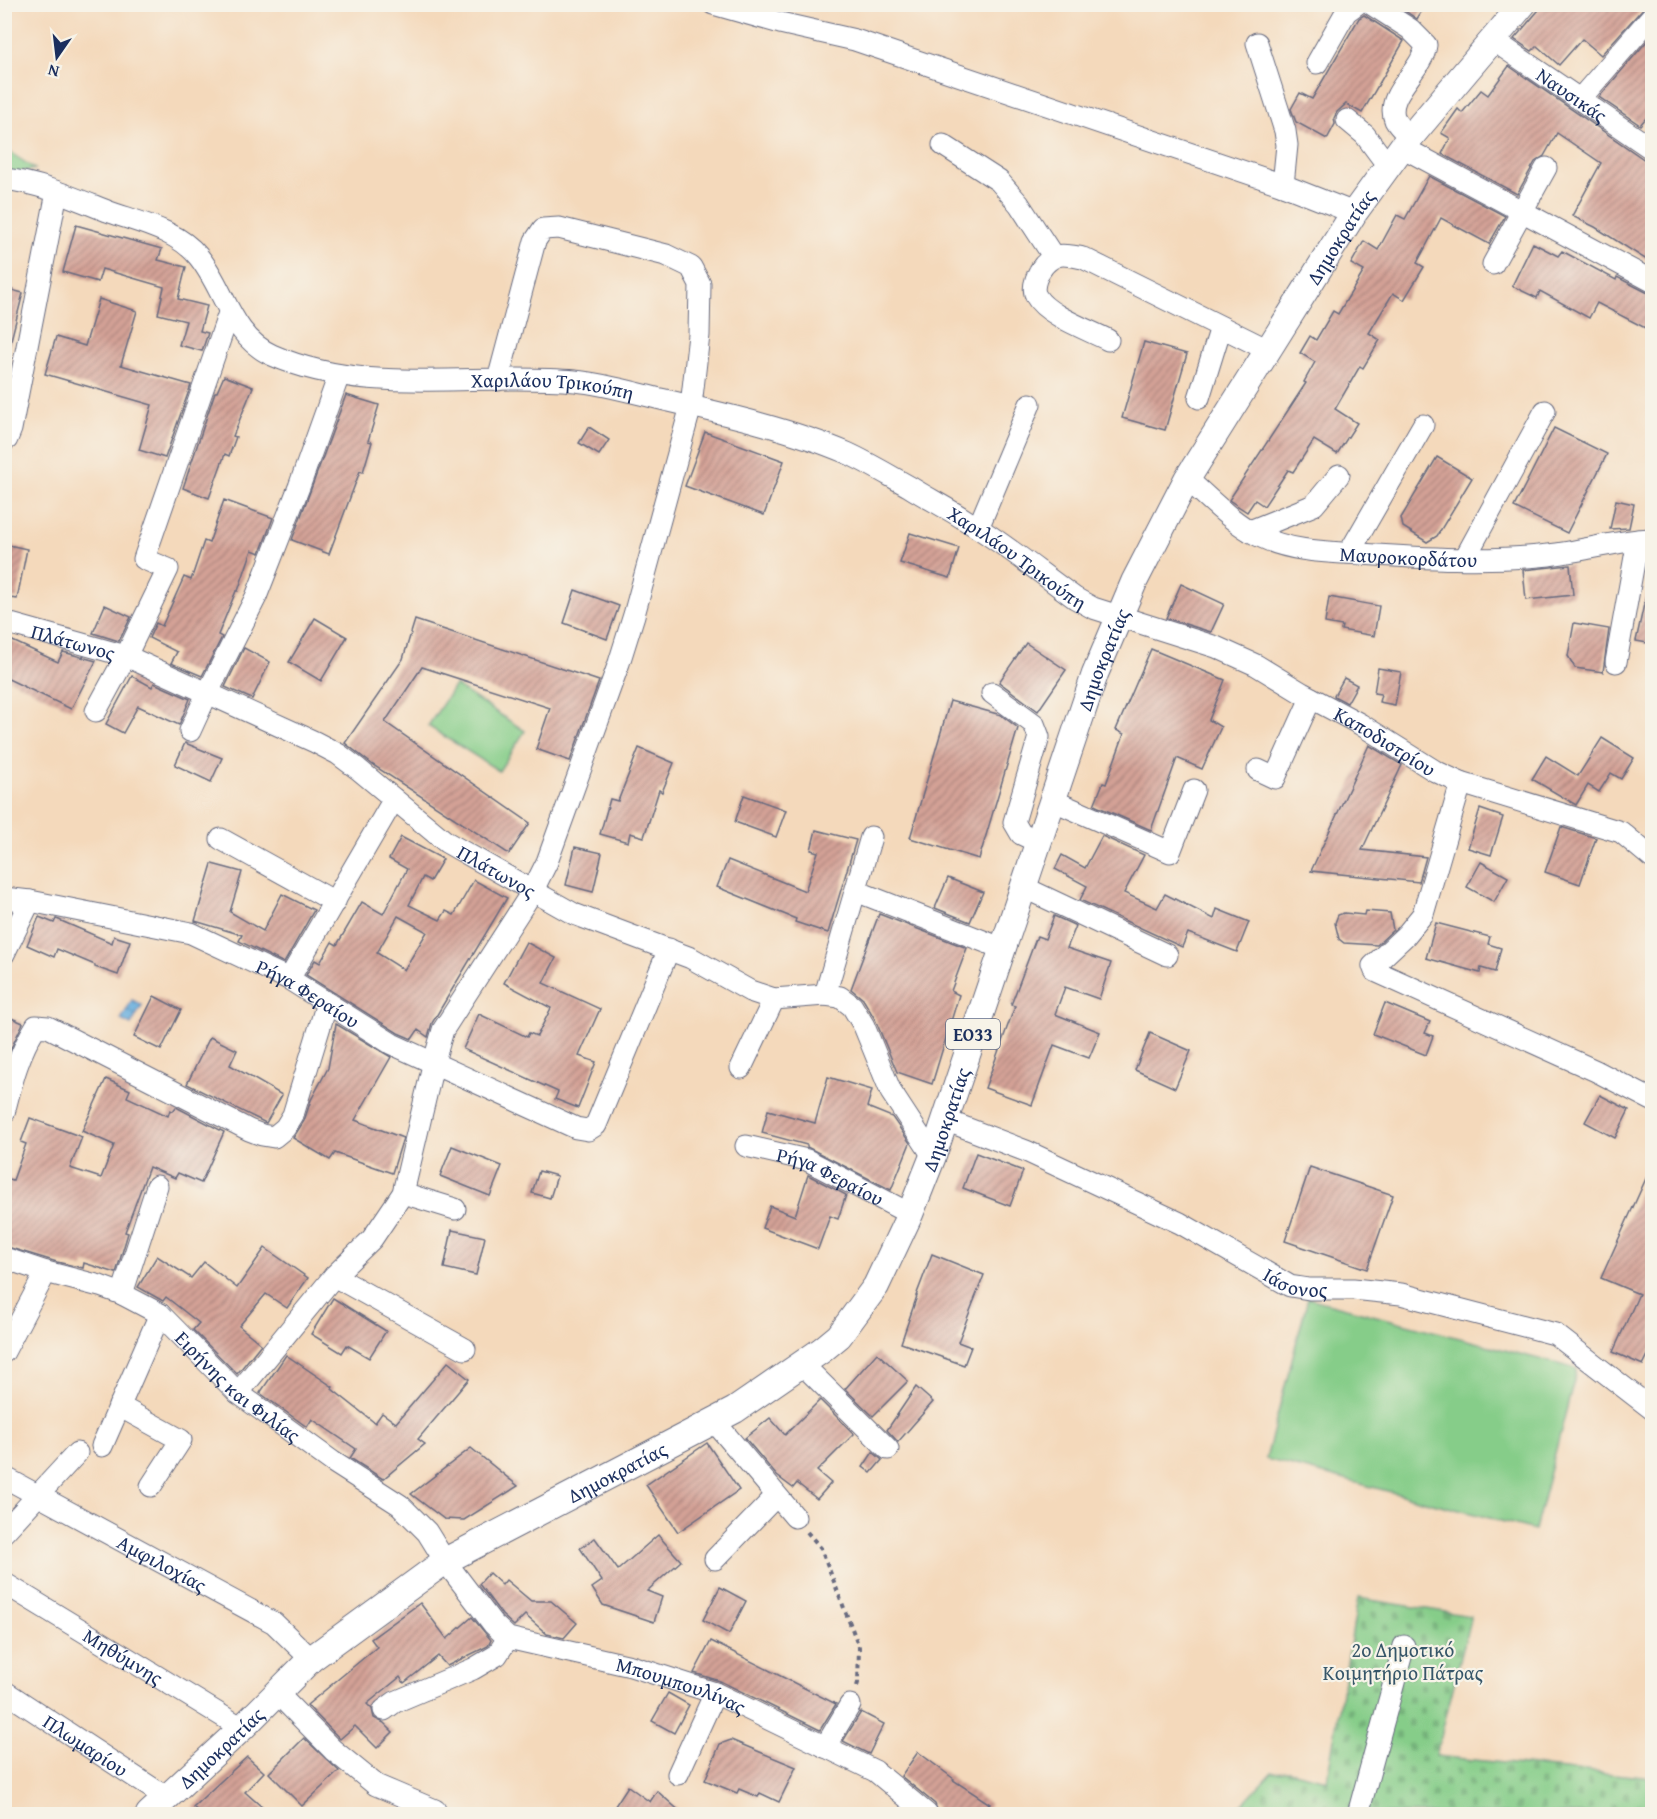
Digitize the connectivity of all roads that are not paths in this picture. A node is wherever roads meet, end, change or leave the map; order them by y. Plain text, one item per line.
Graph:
1 (713, 4) edge
2 (1357, 4) edge
3 (1371, 4) edge
4 (1523, 4) edge
5 (1653, 16) edge
6 (1493, 40) junction
7 (1257, 44) dead end
8 (1317, 63) dead end
9 (1580, 99) junction
10 (1347, 120) dead end
11 (944, 145) dead end
12 (1653, 149) edge
13 (1400, 150) junction
14 (4, 164) edge
15 (1545, 168) dead end
16 (13, 180) edge
17 (1283, 185) junction
18 (57, 192) junction
19 (1522, 211) junction
20 (1354, 213) junction
21 (1053, 256) junction
22 (1493, 264) dead end
23 (1653, 281) edge
24 (229, 313) junction
25 (1221, 327) junction
26 (1108, 340) dead end
27 (1268, 350) junction
28 (339, 375) junction
29 (498, 380) junction
30 (1199, 398) dead end
31 (1030, 404) dead end
32 (691, 406) junction
33 (1545, 411) dead end
34 (1423, 425) dead end
35 (4, 440) edge
36 (1339, 475) dead end
37 (1187, 480) junction
38 (978, 528) junction
39 (1250, 531) junction
40 (1645, 539) edge
41 (1350, 553) junction
42 (1465, 558) junction
43 (1119, 615) junction
44 (4, 622) edge
45 (126, 656) junction
46 (1616, 662) dead end
47 (992, 693) dead end
48 (207, 694) junction
49 (1311, 698) junction
50 (96, 711) dead end
51 (190, 731) dead end
52 (1034, 755) junction
53 (1064, 764) junction
54 (1258, 770) dead end
55 (1461, 783) junction
56 (1194, 790) dead end
57 (393, 799) junction
58 (1052, 800) junction
59 (871, 837) dead end
60 (221, 839) dead end
61 (1038, 842) junction
62 (1653, 858) edge
63 (1023, 887) junction
64 (856, 891) junction
65 (532, 892) junction
66 (4, 898) edge
67 (30, 901) junction
68 (335, 902) junction
69 (1001, 948) junction
70 (669, 950) junction
71 (4, 954) edge
72 (1167, 955) dead end
73 (289, 979) junction
74 (825, 995) junction
75 (774, 999) junction
76 (327, 1003) junction
77 (434, 1061) junction
78 (741, 1068) dead end
79 (8, 1076) edge
80 (1653, 1100) edge
81 (4, 1113) edge
82 (945, 1120) junction
83 (746, 1146) dead end
84 (933, 1156) junction
85 (157, 1186) dead end
86 (403, 1193) junction
87 (455, 1209) dead end
88 (910, 1214) junction
89 (4, 1258) edge
90 (46, 1272) junction
91 (334, 1276) junction
92 (122, 1294) junction
93 (160, 1314) junction
94 (465, 1349) dead end
95 (4, 1352) edge
96 (802, 1364) junction
97 (238, 1393) junction
98 (119, 1406) junction
99 (1653, 1409) edge
100 (714, 1421) junction
101 (102, 1446) dead end
102 (888, 1449) dead end
103 (77, 1453) dead end
104 (4, 1477) edge
105 (151, 1486) dead end
106 (37, 1496) junction
107 (776, 1496) junction
108 (795, 1517) road end
109 (4, 1532) edge
110 (715, 1559) dead end
111 (445, 1561) junction
112 (4, 1583) edge
113 (508, 1638) junction
114 (1404, 1646) dead end
115 (311, 1659) junction
116 (4, 1691) edge
117 (277, 1693) junction
118 (715, 1693) junction
119 (850, 1705) road end
120 (384, 1710) dead end
121 (242, 1728) junction
122 (825, 1747) junction
123 (678, 1774) dead end
124 (158, 1806) edge
125 (435, 1810) dead end
126 (927, 1815) edge
127 (1358, 1815) edge

1 - 17 street
2 - 8 street
3 - 13 street
4 - 6 main road, Δημοκρατίας / ΕΟ33
5 - 9 street
6 - 9 street, Ναυσικάς
6 - 13 main road, Δημοκρατίας / ΕΟ33
7 - 17 street
9 - 12 street, Ναυσικάς
10 - 13 street
11 - 21 street
13 - 19 street
13 - 20 main road, Δημοκρατίας / ΕΟ33
14 - 16 street
15 - 19 street
16 - 18 street, Χαριλάου Τρικούπη
17 - 20 street
18 - 24 street, Χαριλάου Τρικούπη
18 - 35 street
19 - 22 street
19 - 23 street
20 - 27 main road, Δημοκρατίας / ΕΟ33
21 - 25 street
21 - 26 street
24 - 28 street, Χαριλάου Τρικούπη
24 - 45 street
25 - 27 street
25 - 30 street
27 - 37 main road, Δημοκρατίας / ΕΟ33
28 - 29 street, Χαριλάου Τρικούπη
28 - 48 street
29 - 32 street, Χαριλάου Τρικούπη
29 - 32 street
31 - 38 street
32 - 38 street, Χαριλάου Τρικούπη
32 - 65 street
33 - 42 street
34 - 41 street
36 - 39 street
37 - 39 street, Μαυροκορδάτου
37 - 43 main road, Δημοκρατίας / ΕΟ33
38 - 43 street, Χαριλάου Τρικούπη
39 - 41 street, Μαυροκορδάτου
40 - 42 street, Μαυροκορδάτου
40 - 46 street
41 - 42 street, Μαυροκορδάτου
43 - 49 street, Καποδιστρίου
43 - 53 main road, Δημοκρατίας / ΕΟ33
44 - 45 street, Πλάτωνος
45 - 48 street, Πλάτωνος
45 - 50 street
47 - 52 street
48 - 51 street
48 - 57 street, Πλάτωνος
49 - 54 street
49 - 55 street, Καποδιστρίου
52 - 53 street
52 - 61 street
53 - 58 main road, Δημοκρατίας / ΕΟ33
55 - 62 street, Καποδιστρίου
55 - 80 street
56 - 58 street
57 - 65 street, Πλάτωνος
57 - 68 street
58 - 61 main road, Δημοκρατίας / ΕΟ33
59 - 64 street
60 - 68 street
61 - 63 main road, Δημοκρατίας / ΕΟ33
63 - 69 main road, Δημοκρατίας / ΕΟ33
63 - 72 street
64 - 69 street
64 - 74 street
65 - 70 street, Πλάτωνος
65 - 77 street
66 - 67 street, Ρήγα Φεραίου
67 - 71 street
67 - 73 street, Ρήγα Φεραίου
68 - 73 street
69 - 82 main road, Δημοκρατίας / ΕΟ33
70 - 75 street, Πλάτωνος
70 - 77 street, Ρήγα Φεραίου
73 - 76 street, Ρήγα Φεραίου
74 - 75 street, Πλάτωνος
74 - 84 street, Πλάτωνος
75 - 78 street
76 - 77 street, Ρήγα Φεραίου
76 - 79 street
77 - 86 street
79 - 81 street
82 - 84 main road, Δημοκρατίας / ΕΟ33
82 - 99 street, Ιάσονος
83 - 88 street, Ρήγα Φεραίου
84 - 88 main road, Δημοκρατίας / ΕΟ33
85 - 92 street
86 - 87 street
86 - 91 street
88 - 96 main road, Δημοκρατίας / ΕΟ33
89 - 90 street, Ειρήνης και Φιλίας
90 - 92 street, Ειρήνης και Φιλίας
90 - 95 street
91 - 94 street
91 - 97 street
92 - 93 street, Ειρήνης και Φιλίας
93 - 97 street, Ειρήνης και Φιλίας
93 - 98 street
96 - 100 main road, Δημοκρατίας / ΕΟ33
96 - 102 street
97 - 111 street, Ειρήνης και Φιλίας
98 - 101 street
98 - 105 street
100 - 107 street
100 - 111 main road, Δημοκρατίας / ΕΟ33
103 - 106 street
104 - 106 street, Αμφιλοχίας
106 - 109 street
106 - 115 street, Αμφιλοχίας
107 - 108 street
107 - 110 street
111 - 113 street
111 - 115 main road, Δημοκρατίας / ΕΟ33
112 - 121 street, Μηθύμνης
113 - 118 street, Μπουμπουλίνας
113 - 120 street
114 - 127 street
115 - 117 main road, Δημοκρατίας / ΕΟ33
116 - 124 street, Πλωμαρίου
117 - 121 main road, Δημοκρατίας / ΕΟ33
117 - 125 street
118 - 122 street, Μπουμπουλίνας
118 - 123 street
119 - 122 street
121 - 124 main road, Δημοκρατίας / ΕΟ33
122 - 126 street, Μπουμπουλίνας

